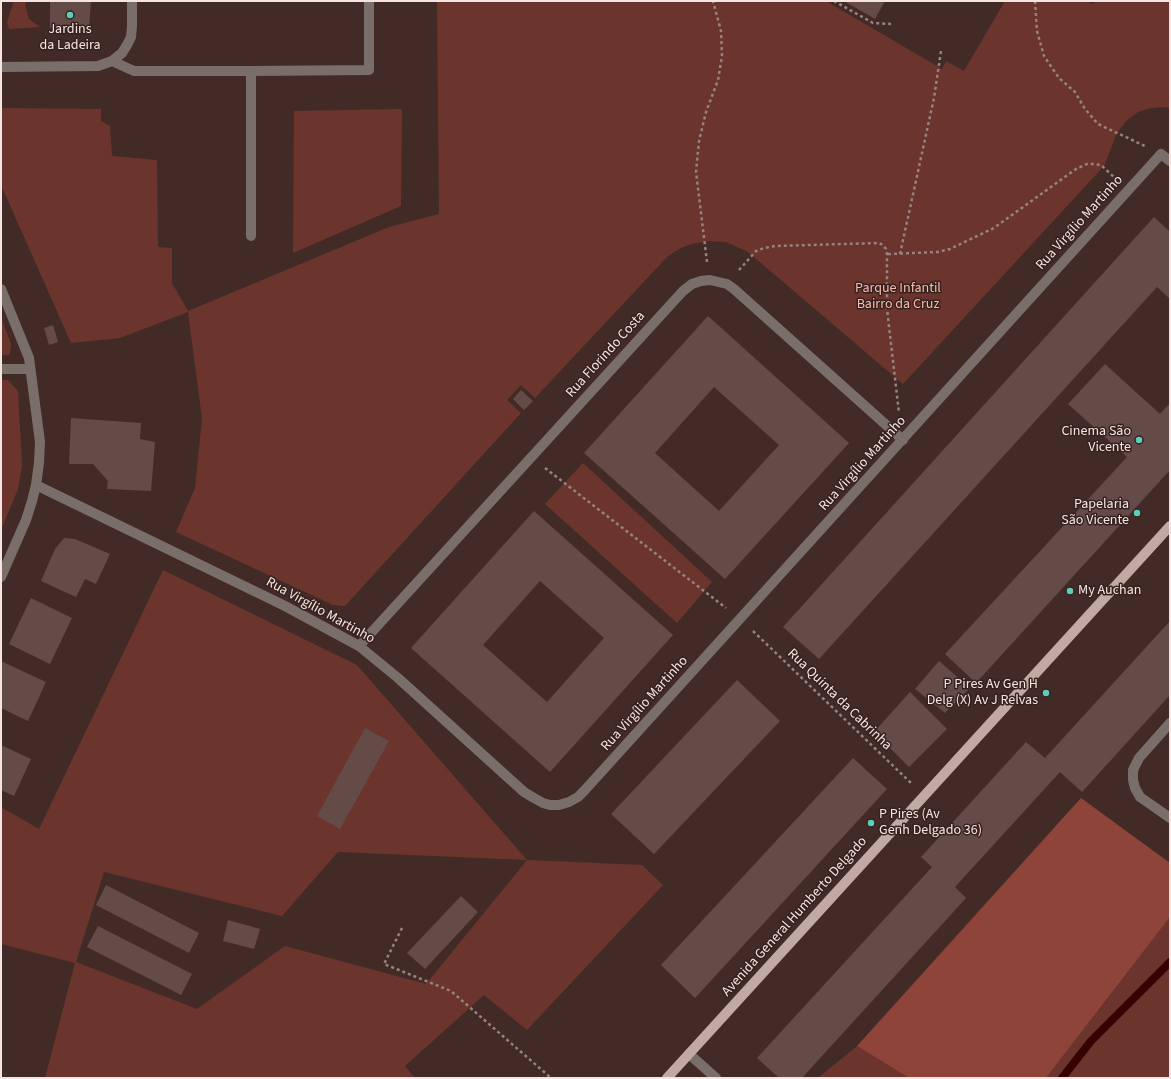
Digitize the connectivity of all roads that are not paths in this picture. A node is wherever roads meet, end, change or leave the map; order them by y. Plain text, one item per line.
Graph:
1 (132, 1) edge
2 (369, 1) edge
3 (112, 61) junction
4 (1, 67) edge
5 (251, 71) junction
6 (1170, 161) edge
7 (251, 236) dead end
8 (1, 289) edge
9 (1, 369) edge
10 (30, 369) junction
11 (903, 440) junction
12 (36, 485) junction
13 (1169, 530) edge
14 (1, 577) edge
15 (359, 646) junction
16 (1170, 723) edge
17 (1170, 818) edge
18 (689, 1054) junction
19 (667, 1078) edge
20 (716, 1078) edge

1 - 3 street
2 - 5 street
3 - 4 street
3 - 5 street
5 - 7 street
6 - 11 street, Rua Virgílio Martinho
8 - 10 street
9 - 10 street
10 - 12 street
11 - 15 street, Rua Virgílio Martinho
11 - 15 street, Rua Florindo Costa
12 - 14 street
12 - 15 street, Rua Virgílio Martinho
13 - 18 main road, Avenida General Humberto Delgado
16 - 17 street
18 - 19 main road, Avenida General Humberto Delgado
18 - 20 street

